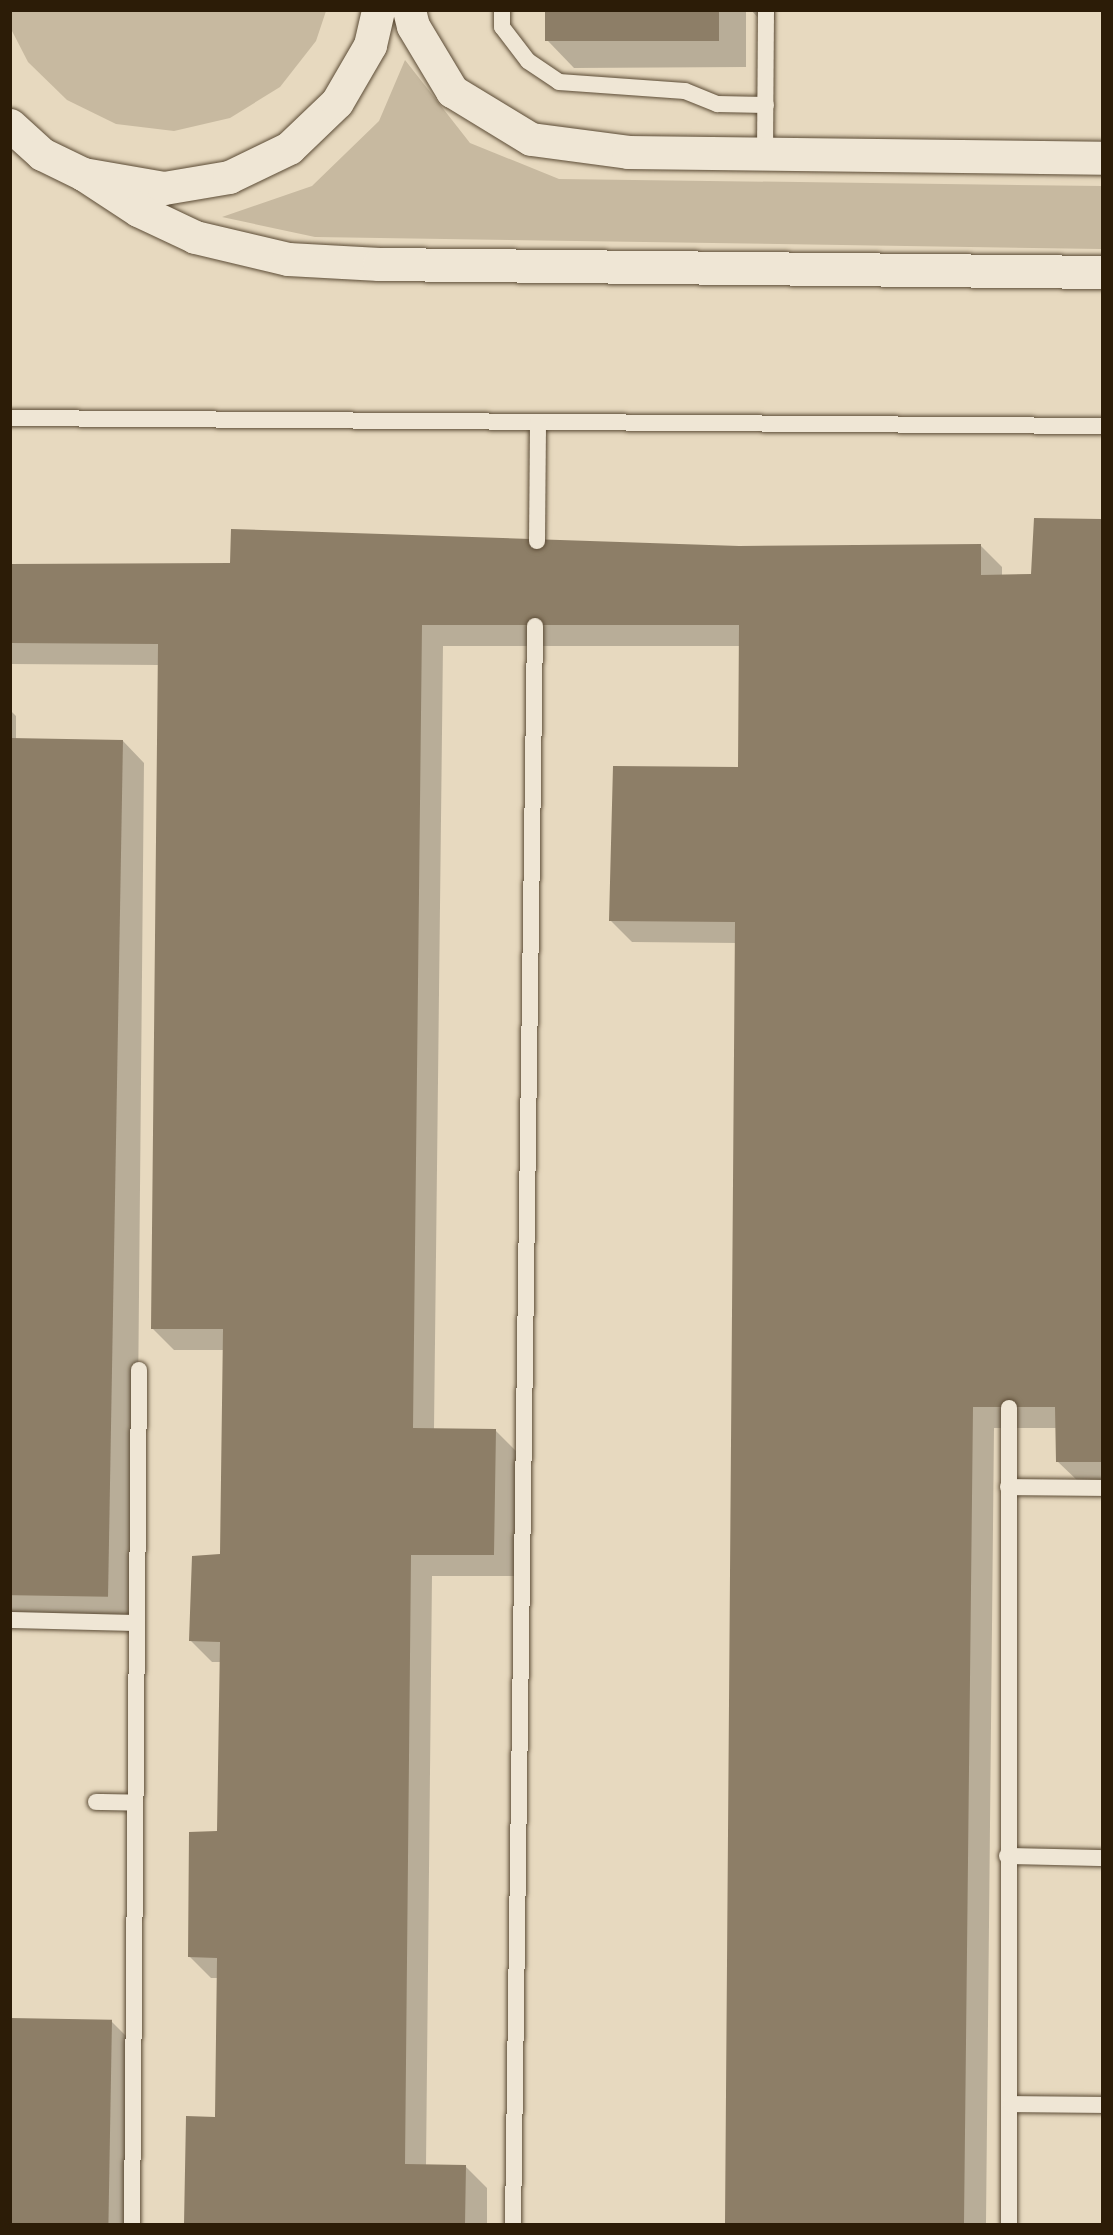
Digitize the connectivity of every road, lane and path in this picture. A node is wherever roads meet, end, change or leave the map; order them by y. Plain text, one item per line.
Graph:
1 (378, 10) edge
2 (409, 10) edge
3 (502, 10) edge
4 (766, 10) edge
5 (766, 105) junction
6 (10, 125) edge
7 (765, 154) junction
8 (26, 155) edge
9 (1102, 158) edge
10 (83, 174) junction
11 (1102, 272) edge
12 (10, 418) edge
13 (538, 422) junction
14 (1102, 426) edge
15 (537, 541) dead end
16 (535, 626) dead end
17 (139, 1370) dead end
18 (1009, 1408) dead end
19 (1008, 1487) junction
20 (1102, 1488) edge
21 (10, 1620) edge
22 (137, 1623) junction
23 (96, 1802) dead end
24 (135, 1803) junction
25 (1007, 1856) junction
26 (1102, 1858) edge
27 (1011, 2104) junction
28 (1102, 2105) edge
29 (132, 2224) edge
30 (513, 2224) edge
31 (1009, 2224) edge

1 - 10 street
2 - 7 street
3 - 5 lane
4 - 5 lane
5 - 7 lane
6 - 8 street
7 - 9 street
8 - 10 street
10 - 11 street
12 - 13 lane
13 - 14 lane
13 - 15 lane
16 - 30 lane
17 - 22 lane
18 - 19 lane
19 - 20 lane
19 - 25 lane
21 - 22 lane
22 - 24 lane
23 - 24 lane
24 - 29 lane
25 - 26 lane
25 - 27 lane
27 - 28 lane
27 - 31 lane

